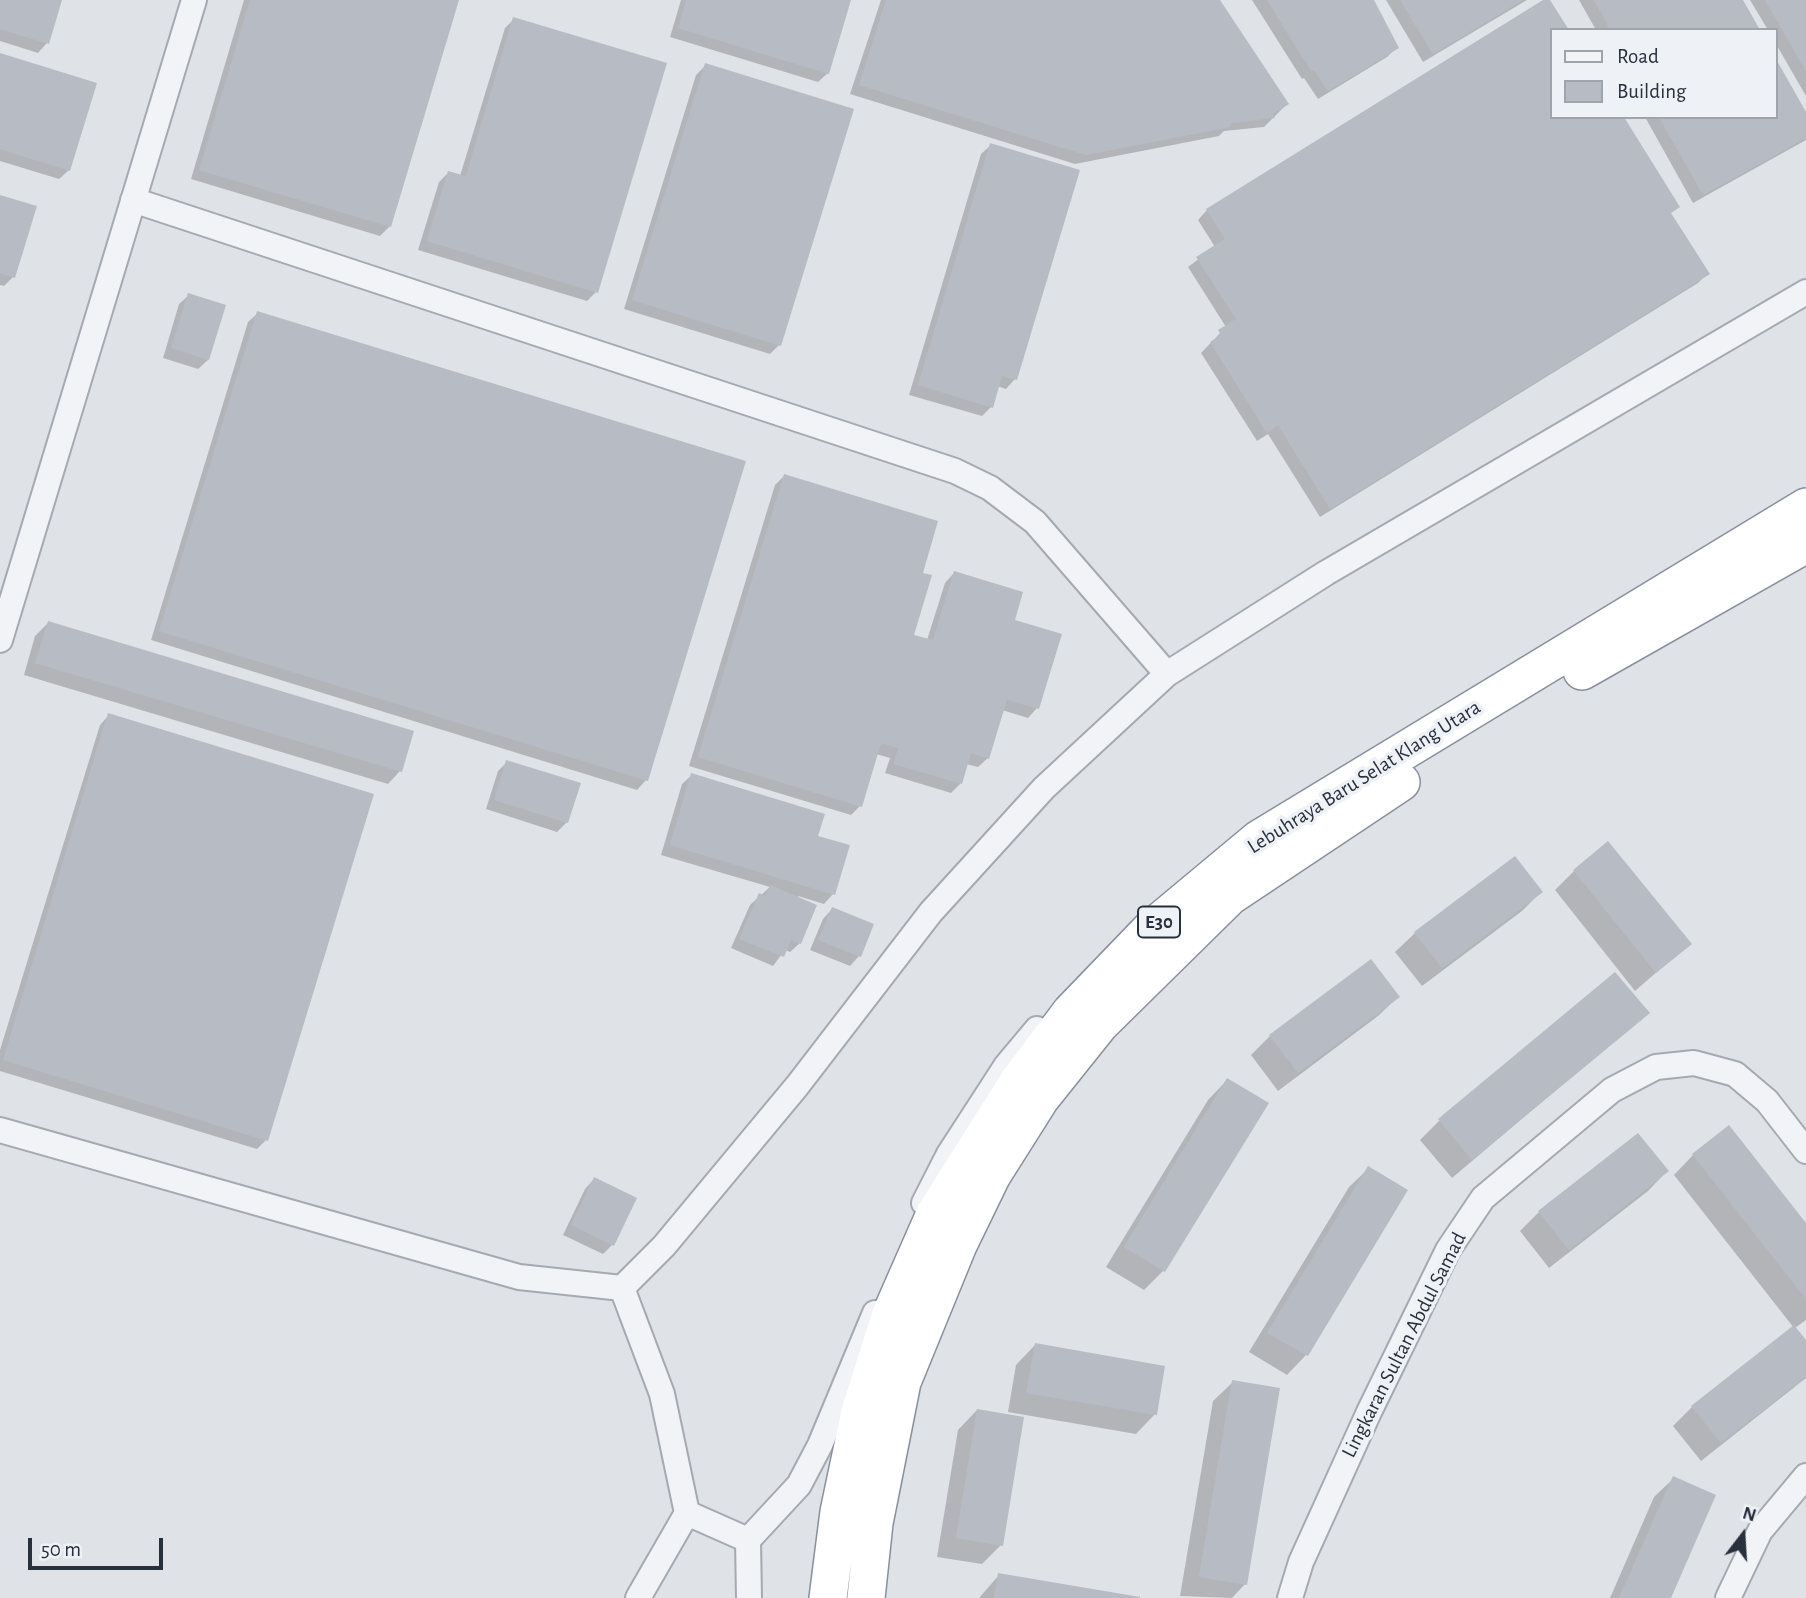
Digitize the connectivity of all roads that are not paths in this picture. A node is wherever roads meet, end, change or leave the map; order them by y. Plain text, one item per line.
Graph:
1 (194, 0) edge
2 (133, 200) junction
3 (1806, 292) edge
4 (1806, 507) edge
5 (1806, 544) edge
6 (0, 640) edge
7 (1167, 674) junction
8 (1259, 839) junction
9 (0, 1130) edge
10 (1806, 1152) edge
11 (622, 1288) junction
12 (1806, 1476) edge
13 (688, 1513) junction
14 (748, 1540) junction
15 (638, 1598) edge
16 (749, 1598) edge
17 (828, 1598) edge
18 (866, 1598) edge
19 (1290, 1598) edge
20 (1728, 1598) edge

1 - 2 street
2 - 6 street
2 - 7 street
3 - 7 street
4 - 8 highway, Lebuhraya Baru Selat Klang Utara / E30
5 - 18 highway, Lebuhraya Baru Selat Klang Utara / E30
7 - 11 street
8 - 14 street
8 - 17 highway, Lebuhraya Baru Selat Klang Utara / E30
9 - 11 street
10 - 19 street, Lingkaran Sultan Abdul Samad
11 - 13 street
12 - 20 street
13 - 14 street
13 - 15 street
14 - 16 street

